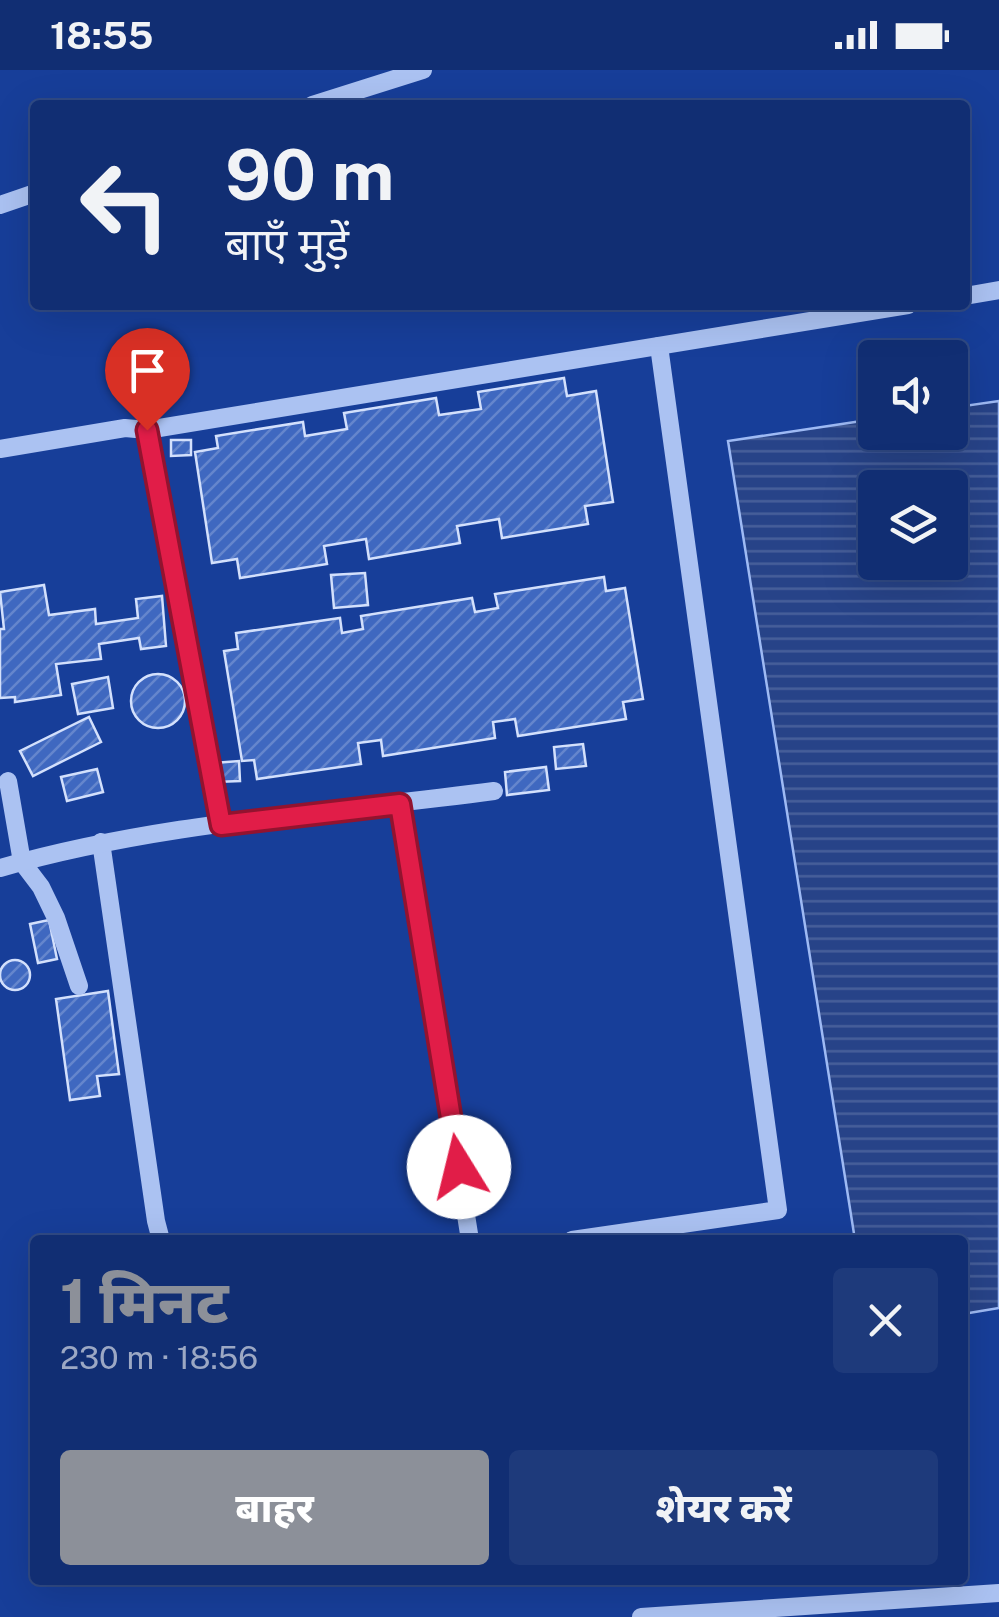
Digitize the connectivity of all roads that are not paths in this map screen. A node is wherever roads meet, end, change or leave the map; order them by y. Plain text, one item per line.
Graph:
1 (423, 70) edge
2 (328, 100) edge
3 (30, 196) edge
4 (0, 205) edge
5 (999, 290) edge
6 (970, 295) edge
7 (878, 310) edge
8 (660, 346) junction
9 (147, 430) junction
10 (0, 449) edge
11 (8, 780) dead end
12 (494, 791) dead end
13 (400, 804) junction
14 (221, 825) junction
15 (100, 842) junction
16 (22, 862) junction
17 (0, 868) edge
18 (79, 986) dead end
19 (160, 1235) edge
20 (469, 1235) edge
21 (606, 1235) edge
22 (999, 1593) edge
23 (641, 1617) edge

1 - 2 lane
3 - 4 lane
5 - 6 lane
7 - 8 lane
8 - 9 lane
8 - 21 lane
9 - 10 lane
9 - 14 lane
11 - 16 lane
12 - 13 lane
13 - 14 lane
13 - 20 lane
14 - 15 lane
15 - 16 lane
15 - 19 lane
16 - 17 lane
16 - 18 lane
22 - 23 lane

